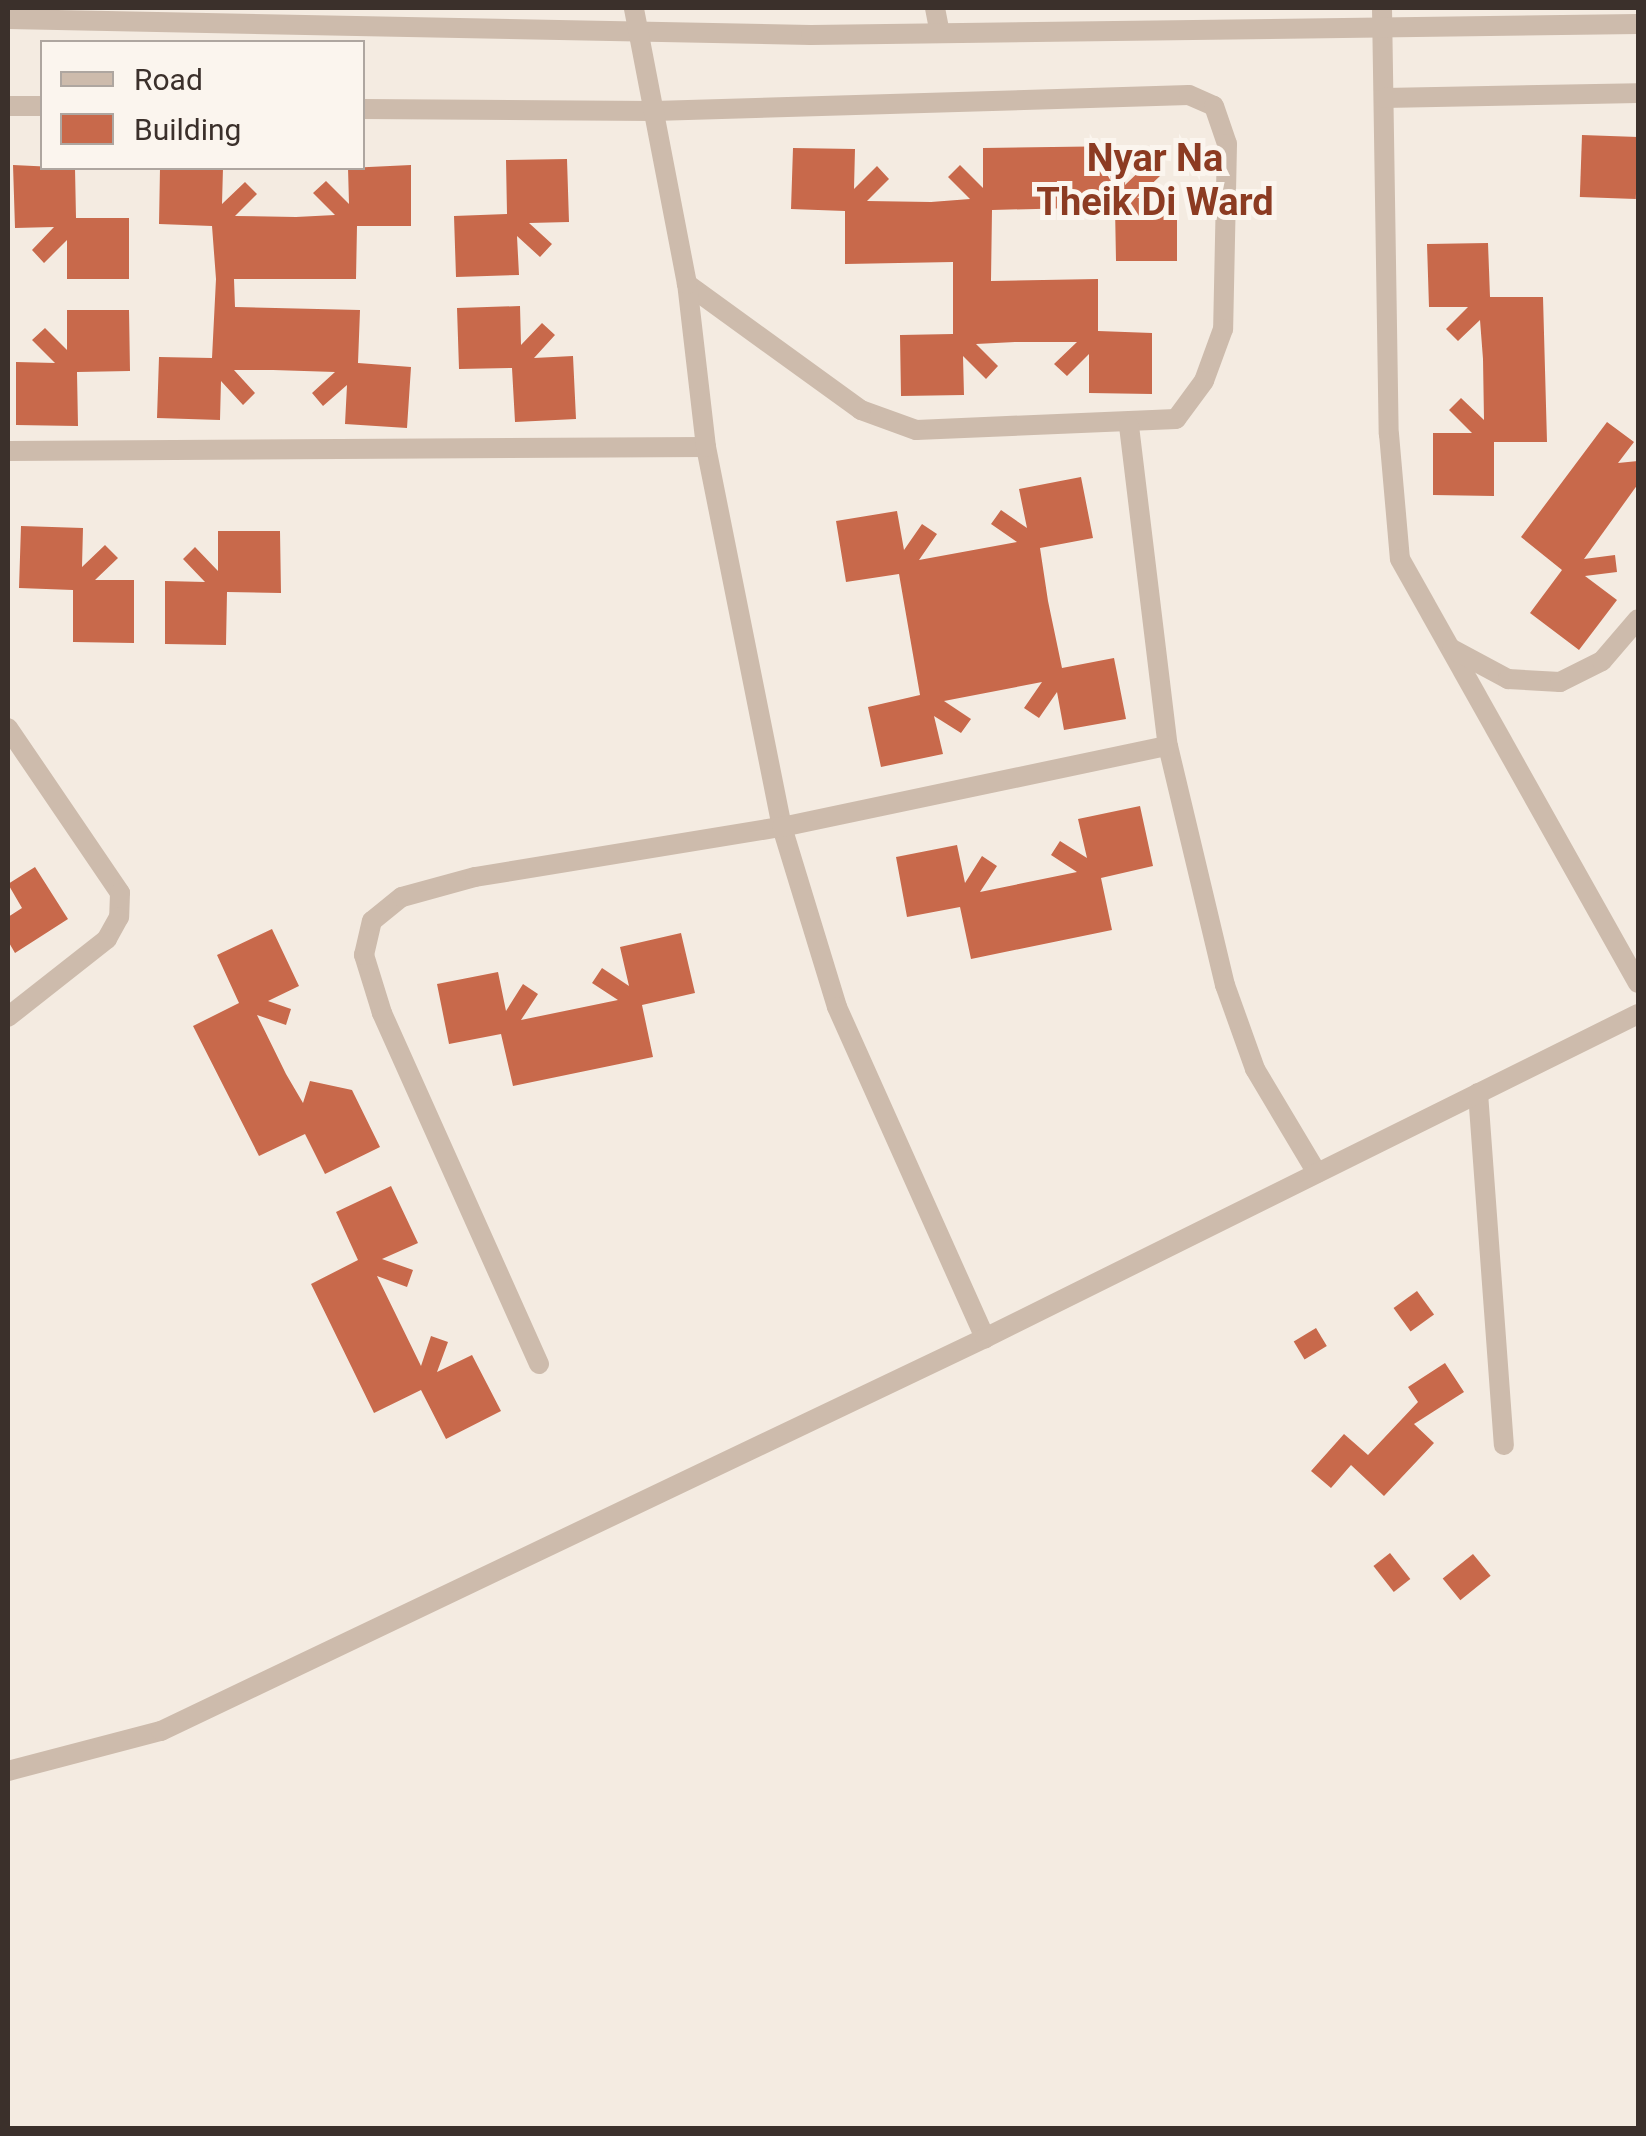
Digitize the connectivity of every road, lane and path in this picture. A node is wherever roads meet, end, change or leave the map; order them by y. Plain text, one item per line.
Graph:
1 (634, 8) edge
2 (935, 8) edge
3 (1382, 17) edge
4 (8, 19) edge
5 (1638, 24) edge
6 (638, 32) junction
7 (940, 33) junction
8 (1638, 93) edge
9 (1384, 98) junction
10 (8, 106) edge
11 (40, 106) edge
12 (365, 108) edge
13 (654, 111) junction
14 (687, 284) junction
15 (1129, 426) junction
16 (706, 447) junction
17 (8, 452) edge
18 (1638, 619) edge
19 (1451, 648) junction
20 (8, 728) edge
21 (1168, 746) junction
22 (782, 827) junction
23 (1638, 983) edge
24 (1638, 1014) edge
25 (8, 1017) edge
26 (1478, 1092) junction
27 (1317, 1172) junction
28 (985, 1338) junction
29 (540, 1364) dead end
30 (1504, 1444) dead end
31 (8, 1771) edge

1 - 6 street
2 - 7 street
3 - 5 street
3 - 7 street
3 - 9 street
4 - 6 street
6 - 7 street
6 - 13 street
8 - 9 street
9 - 19 street
10 - 11 street
12 - 13 street
13 - 14 street
13 - 15 street
14 - 15 street
14 - 16 street
15 - 21 street
16 - 17 street
16 - 22 street
18 - 19 street
19 - 23 street
20 - 25 street
21 - 22 street
21 - 27 street
22 - 28 street
22 - 29 street
24 - 26 street
26 - 27 street
26 - 30 street
27 - 28 street
28 - 31 street

